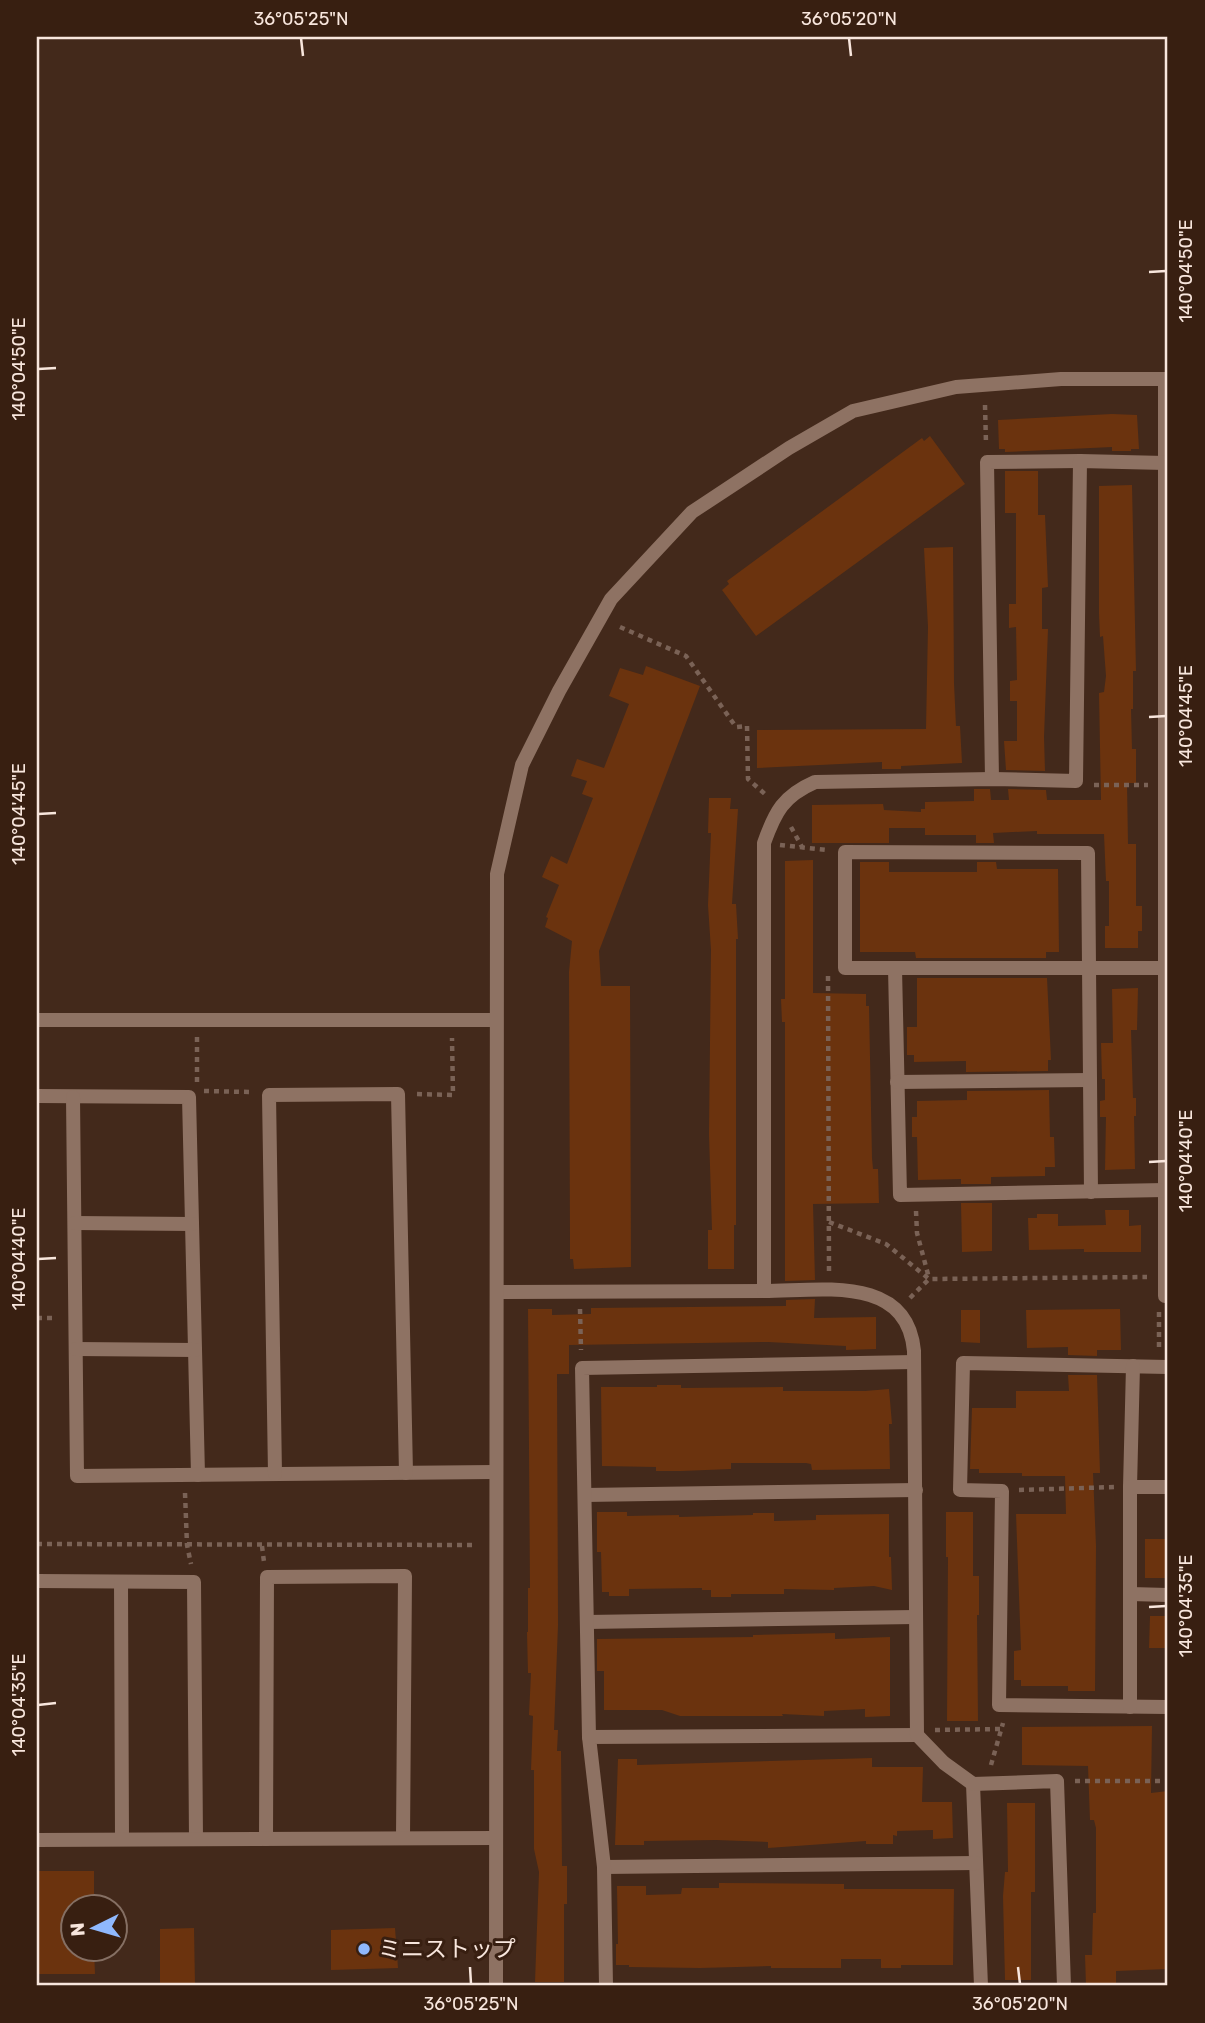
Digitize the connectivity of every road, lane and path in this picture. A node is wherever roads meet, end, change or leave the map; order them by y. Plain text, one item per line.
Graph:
1 (1168, 37) edge
2 (1168, 305) edge
3 (1166, 379) edge
4 (985, 405) dead end
5 (1080, 461) junction
6 (987, 462) junction
7 (1165, 463) junction
8 (1167, 610) edge
9 (620, 627) dead end
10 (992, 779) junction
11 (1076, 781) junction
12 (1165, 785) junction
13 (780, 807) junction
14 (764, 843) junction
15 (825, 863) dead end
16 (895, 968) junction
17 (1088, 968) junction
18 (1165, 968) junction
19 (828, 970) dead end
20 (37, 1020) edge
21 (495, 1020) junction
22 (197, 1021) junction
23 (452, 1033) dead end
24 (1090, 1080) junction
25 (897, 1082) junction
26 (398, 1094) junction
27 (269, 1095) junction
28 (37, 1097) edge
29 (73, 1097) junction
30 (1165, 1190) junction
31 (1091, 1192) junction
32 (915, 1195) junction
33 (829, 1222) junction
34 (75, 1223) junction
35 (192, 1224) junction
36 (1165, 1277) junction
37 (929, 1279) junction
38 (829, 1290) junction
39 (764, 1291) junction
40 (497, 1292) junction
41 (579, 1292) junction
42 (1167, 1296) edge
43 (897, 1310) junction
44 (76, 1349) junction
45 (195, 1350) junction
46 (914, 1362) junction
47 (1133, 1366) junction
48 (1164, 1367) edge
49 (582, 1368) junction
50 (494, 1472) junction
51 (406, 1473) junction
52 (275, 1474) junction
53 (191, 1475) junction
54 (1130, 1487) junction
55 (1168, 1487) edge
56 (916, 1490) junction
57 (1002, 1491) junction
58 (585, 1495) junction
59 (37, 1544) edge
60 (187, 1545) junction
61 (475, 1545) dead end
62 (37, 1581) edge
63 (121, 1582) junction
64 (1130, 1594) junction
65 (1168, 1595) edge
66 (915, 1617) junction
67 (587, 1622) junction
68 (1008, 1704) junction
69 (1130, 1707) junction
70 (1168, 1707) edge
71 (1001, 1729) junction
72 (934, 1730) dead end
73 (917, 1735) junction
74 (589, 1737) junction
75 (1057, 1781) junction
76 (1168, 1781) edge
77 (990, 1783) junction
78 (973, 1784) junction
79 (403, 1838) junction
80 (494, 1838) junction
81 (122, 1839) junction
82 (196, 1839) junction
83 (266, 1839) junction
84 (37, 1840) edge
85 (976, 1863) junction
86 (604, 1867) junction
87 (496, 1986) edge
88 (606, 1986) edge
89 (981, 1986) edge
90 (1064, 1986) edge

1 - 2 path
3 - 7 street
3 - 21 street
4 - 6 path
5 - 6 street
5 - 7 street
5 - 11 street
6 - 10 street
7 - 8 street
8 - 12 street
9 - 13 path
10 - 11 street
10 - 13 street
11 - 12 path
12 - 18 street
13 - 14 street
14 - 15 path
14 - 39 street
16 - 17 street
16 - 17 street
16 - 25 street
17 - 18 street
17 - 24 street
18 - 30 street
19 - 33 path
20 - 22 street
21 - 22 street
21 - 40 street
22 - 27 path
23 - 26 path
24 - 25 street
24 - 31 street
25 - 32 street
26 - 27 street
26 - 51 street
27 - 52 street
28 - 29 street
29 - 34 street
29 - 35 street
30 - 31 street
30 - 36 street
31 - 32 street
32 - 37 path
33 - 37 path
33 - 38 path
34 - 35 street
34 - 44 street
35 - 45 street
36 - 37 path
36 - 42 street
37 - 43 path
38 - 39 street
38 - 43 street
39 - 41 street
40 - 41 street
40 - 50 street
41 - 49 path
42 - 48 path
43 - 46 street
44 - 45 street
44 - 53 street
45 - 53 street
46 - 49 street
46 - 56 street
47 - 48 street
47 - 54 street
47 - 57 street
49 - 58 street
50 - 51 street
50 - 80 street
51 - 52 street
52 - 53 street
53 - 60 path
54 - 55 street
54 - 57 path
54 - 64 street
56 - 58 street
56 - 66 street
57 - 68 street
58 - 67 street
59 - 60 path
60 - 61 path
62 - 63 street
63 - 81 street
63 - 82 street
64 - 65 street
64 - 69 street
66 - 67 street
66 - 73 street
67 - 74 street
68 - 69 street
68 - 71 path
69 - 70 street
71 - 72 path
71 - 77 path
73 - 74 street
73 - 78 street
74 - 86 street
75 - 76 path
75 - 77 street
75 - 90 street
77 - 78 street
78 - 85 street
79 - 80 street
79 - 83 street
79 - 83 street
80 - 87 street
81 - 82 street
81 - 84 street
82 - 83 street
85 - 86 street
85 - 89 street
86 - 88 street

